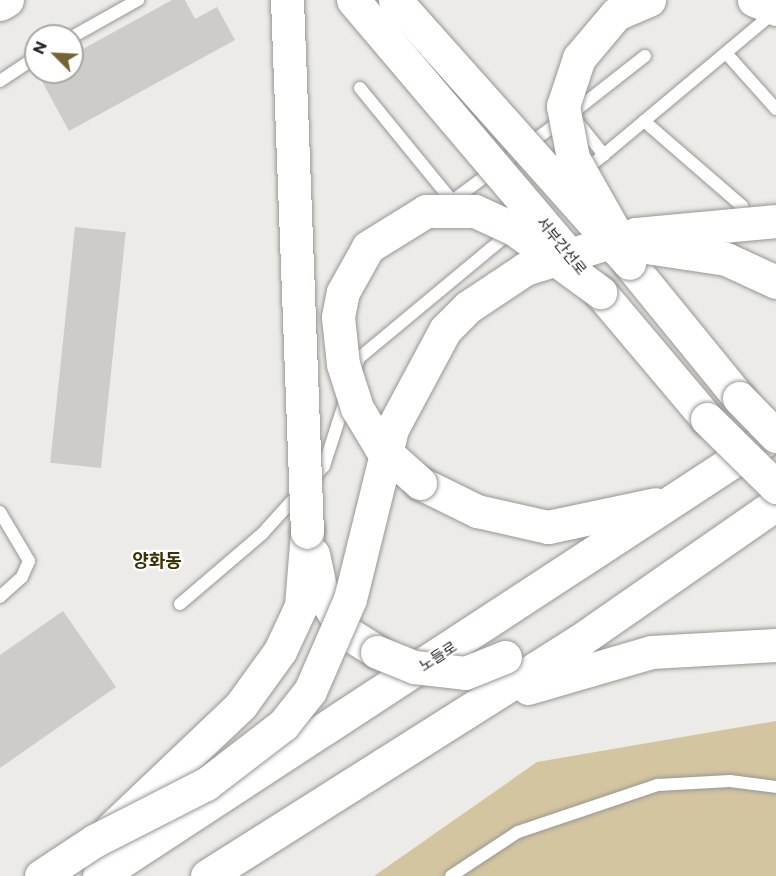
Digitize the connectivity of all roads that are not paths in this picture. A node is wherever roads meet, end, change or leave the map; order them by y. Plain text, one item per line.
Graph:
1 (7, 0) edge
2 (138, 0) edge
3 (287, 0) edge
4 (353, 0) edge
5 (395, 0) edge
6 (649, 0) edge
7 (754, 0) edge
8 (0, 4) edge
9 (776, 10) edge
10 (84, 30) edge
11 (403, 44) dead end
12 (726, 53) junction
13 (645, 56) dead end
14 (24, 65) edge
15 (0, 81) edge
16 (360, 88) dead end
17 (776, 109) edge
18 (571, 114) junction
19 (644, 121) junction
20 (604, 154) junction
21 (505, 162) junction
22 (742, 206) dead end
23 (776, 221) edge
24 (619, 253) junction
25 (776, 282) edge
26 (600, 292) junction
27 (776, 435) edge
28 (776, 487) edge
29 (692, 492) junction
30 (776, 504) edge
31 (0, 512) edge
32 (307, 532) junction
33 (0, 597) edge
34 (180, 604) dead end
35 (579, 640) junction
36 (776, 645) edge
37 (467, 710) junction
38 (776, 787) edge
39 (41, 876) edge
40 (67, 876) edge
41 (99, 876) edge
42 (207, 876) edge
43 (452, 876) edge

1 - 8 main road
2 - 10 lane
3 - 32 main road, bridge
4 - 26 main road, 서부간선로, bridge
5 - 24 main road, bridge
6 - 24 main road, bridge
7 - 9 main road
9 - 12 lane
11 - 21 lane
12 - 17 lane
12 - 19 lane
13 - 18 lane
14 - 15 lane
16 - 21 lane
18 - 20 lane
18 - 21 lane
19 - 20 lane
19 - 22 lane
20 - 34 lane
23 - 24 main road, bridge
24 - 25 main road, bridge
24 - 27 main road, bridge
24 - 39 main road, bridge
26 - 28 main road, 서부간선로, bridge
26 - 29 main road, bridge
27 - 29 main road, 노들로
29 - 41 main road, 노들로
30 - 35 main road
31 - 33 lane
32 - 35 main road, bridge
32 - 40 main road
35 - 37 main road
36 - 37 main road
37 - 42 main road
38 - 43 lane

